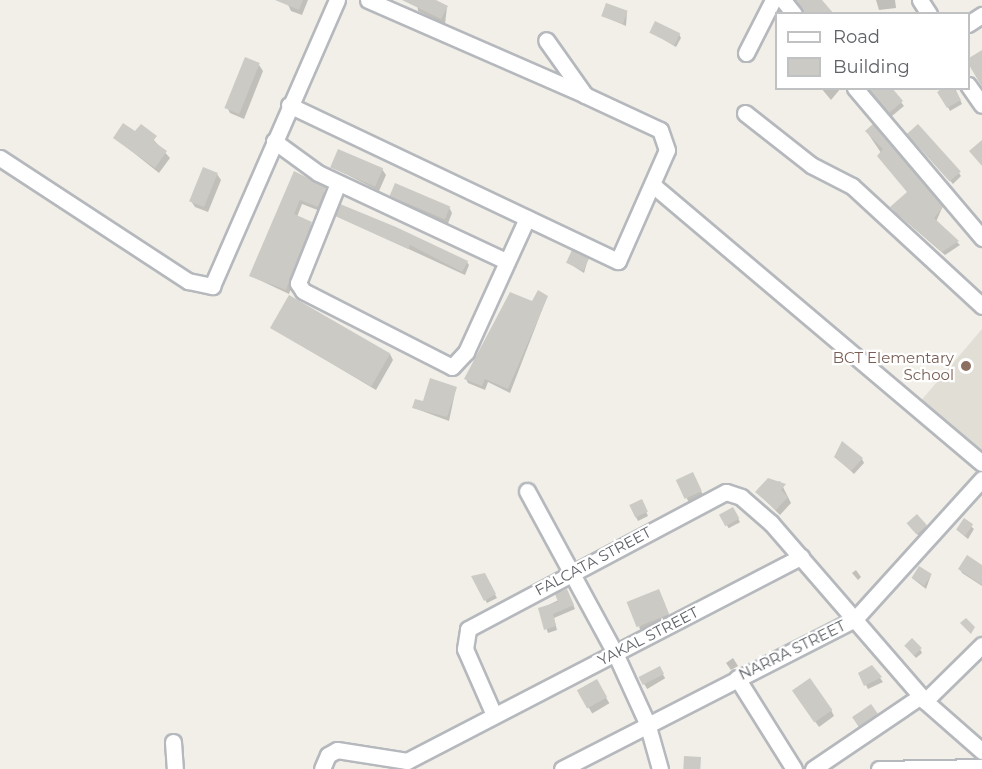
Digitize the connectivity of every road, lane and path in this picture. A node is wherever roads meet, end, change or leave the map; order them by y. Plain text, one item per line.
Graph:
1 (337, 0) edge
2 (368, 0) edge
3 (774, 0) edge
4 (783, 0) edge
5 (792, 12) edge
6 (546, 40) dead end
7 (746, 53) dead end
8 (970, 87) edge
9 (857, 90) edge
10 (585, 95) junction
11 (982, 104) edge
12 (289, 105) junction
13 (746, 113) dead end
14 (274, 141) junction
15 (0, 158) edge
16 (338, 183) junction
17 (654, 186) junction
18 (528, 218) junction
19 (982, 238) edge
20 (506, 261) junction
21 (982, 306) edge
22 (982, 464) edge
23 (982, 479) edge
24 (527, 491) dead end
25 (801, 557) junction
26 (574, 571) junction
27 (855, 619) junction
28 (982, 645) edge
29 (615, 653) junction
30 (737, 678) junction
31 (923, 698) junction
32 (494, 715) junction
33 (646, 723) junction
34 (173, 742) dead end
35 (982, 751) edge
36 (982, 767) edge
37 (175, 769) edge
38 (322, 769) edge
39 (562, 769) edge
40 (660, 769) edge
41 (794, 769) edge
42 (813, 769) edge
43 (879, 769) edge

1 - 12 street
2 - 10 street
3 - 7 street
4 - 5 street
6 - 10 street
8 - 11 street
9 - 19 street
10 - 17 street
12 - 14 street
12 - 18 street
13 - 21 street
14 - 15 street
14 - 16 street
16 - 20 street
16 - 20 street
17 - 18 street
17 - 22 street
18 - 20 street
23 - 27 street, NARRA STREET
24 - 26 street
25 - 26 street, FALCATA STREET
25 - 27 street
25 - 29 street, YAKAL STREET
26 - 29 street
26 - 32 street, FALCATA STREET
27 - 30 street, NARRA STREET
27 - 31 street
28 - 31 street
29 - 32 street, YAKAL STREET
29 - 33 street
30 - 33 street, NARRA STREET
30 - 41 street
31 - 35 street
31 - 42 street
32 - 38 street, YAKAL STREET
33 - 39 street, NARRA STREET
33 - 40 street
34 - 37 street
36 - 43 street

